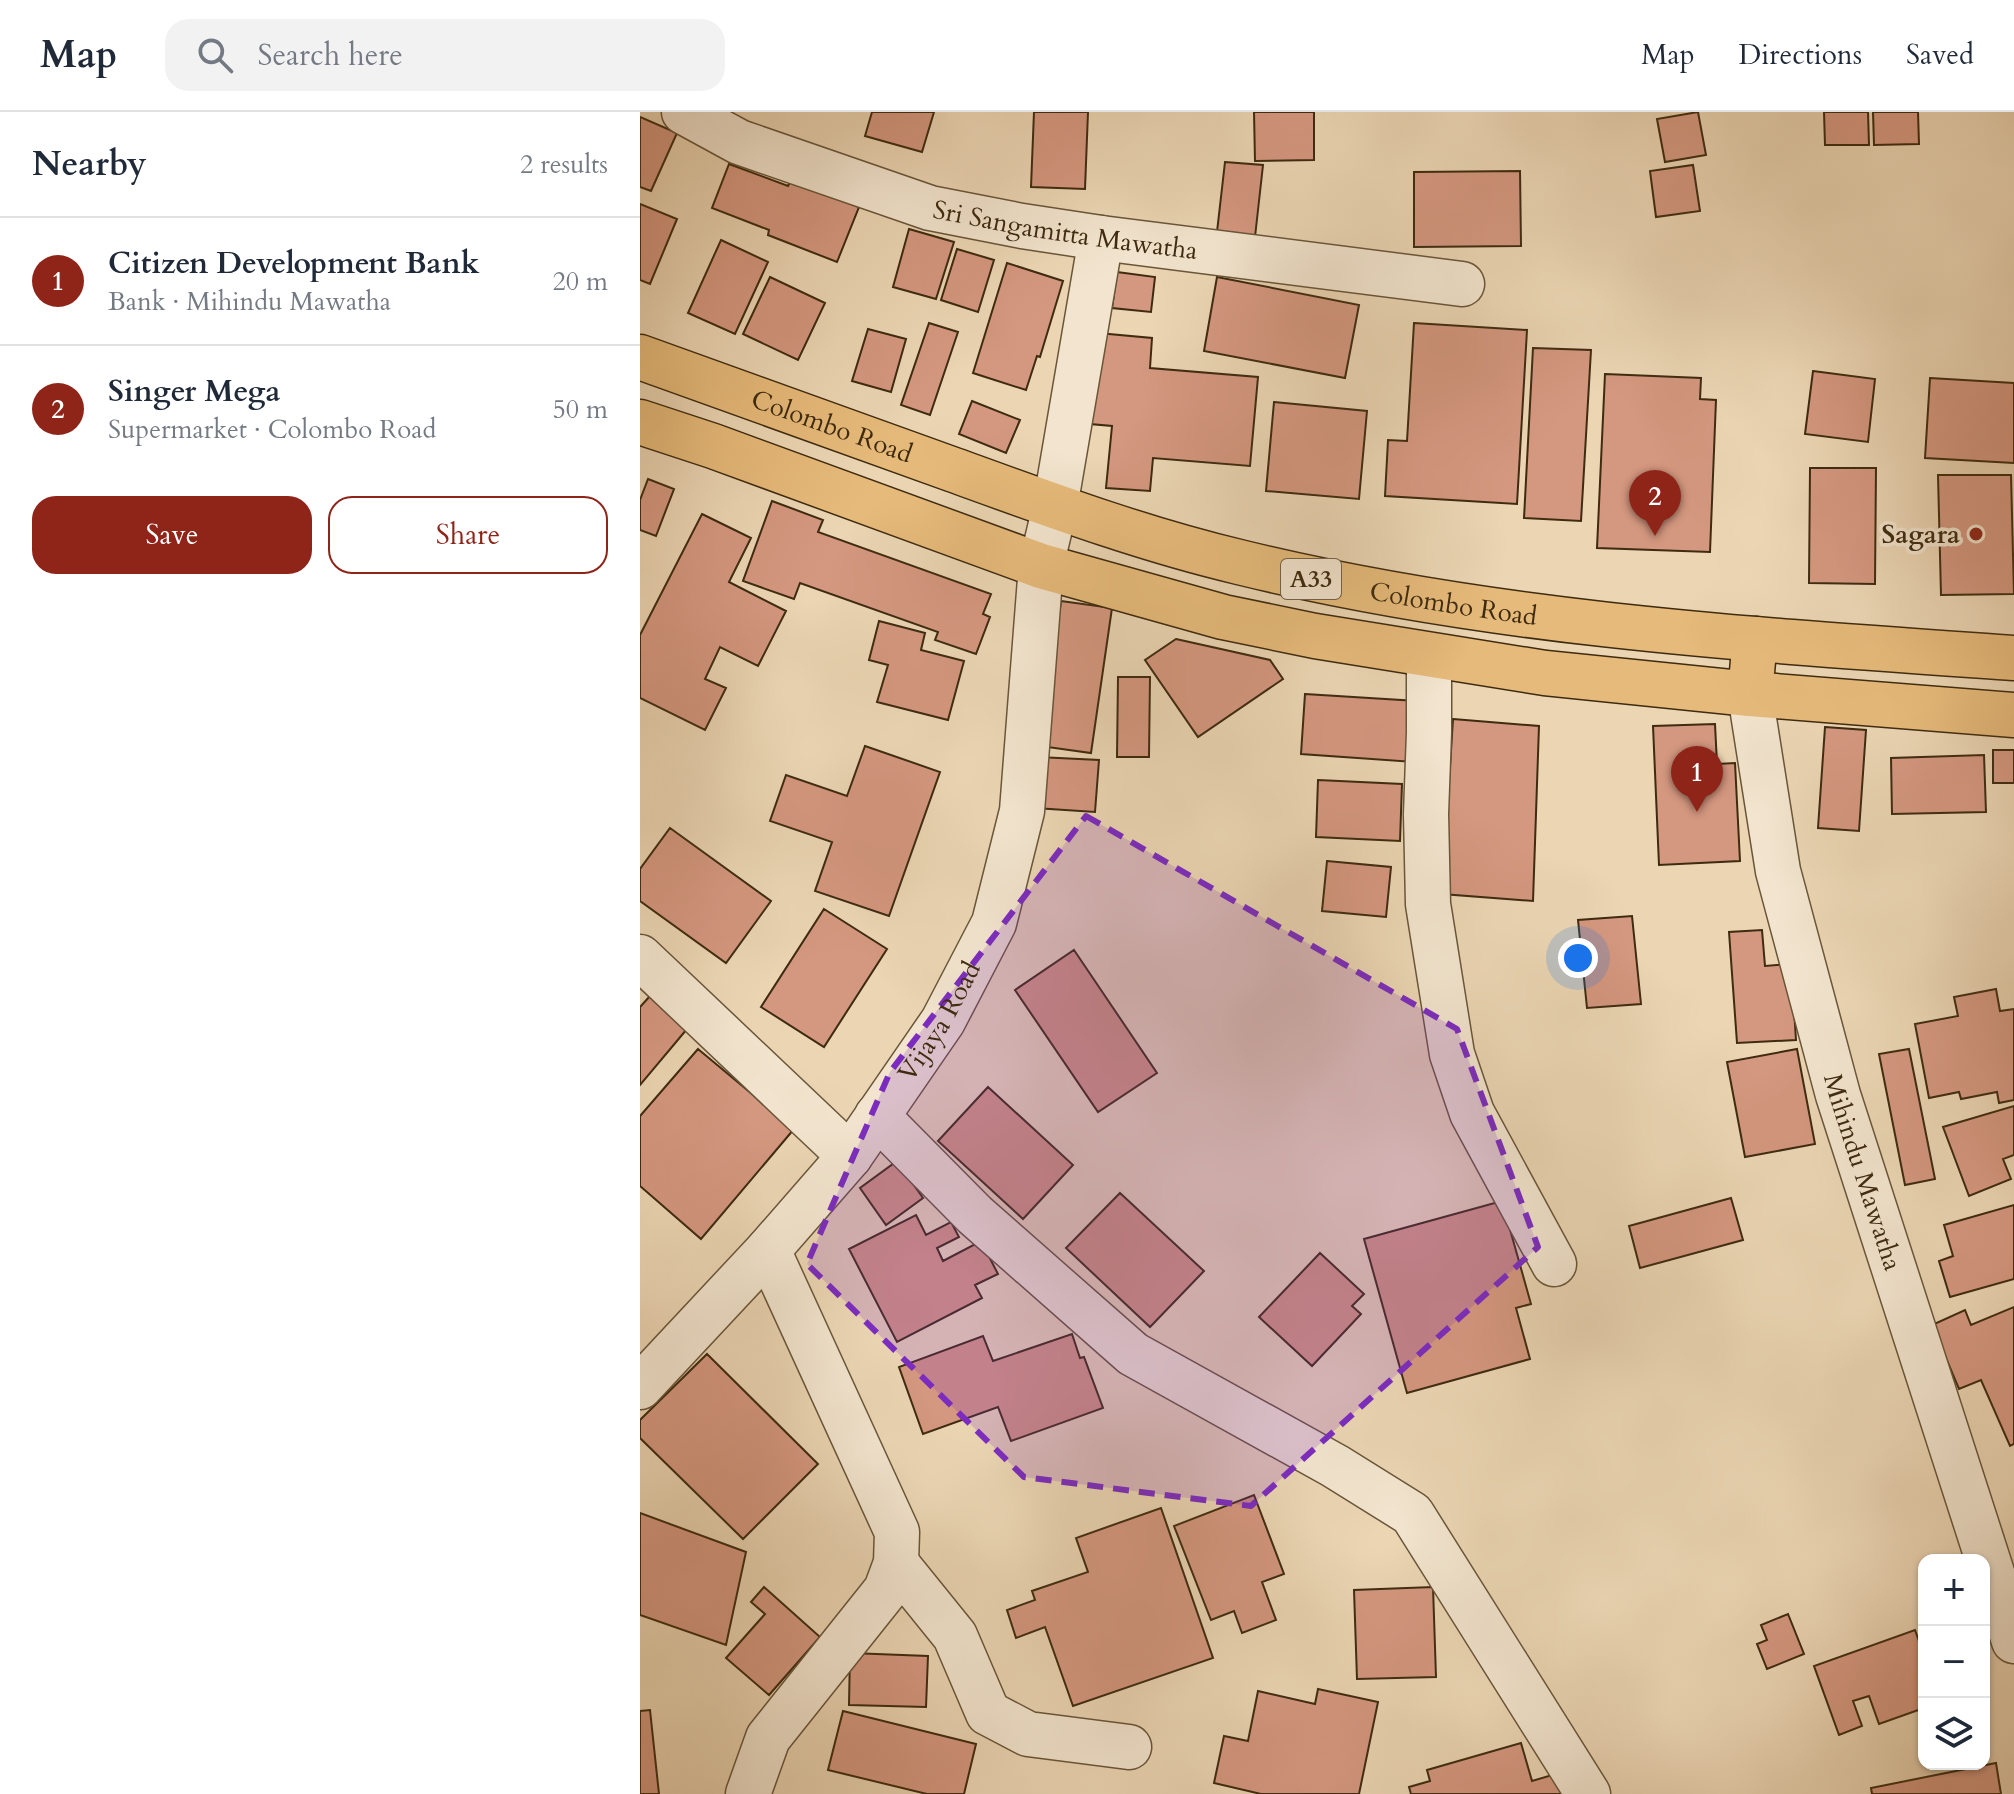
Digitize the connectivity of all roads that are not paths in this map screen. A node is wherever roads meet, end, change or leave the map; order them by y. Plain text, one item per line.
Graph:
1 (684, 112) edge
2 (1101, 238) junction
3 (1462, 284) dead end
4 (640, 357) edge
5 (640, 422) edge
6 (1055, 507) junction
7 (1041, 566) junction
8 (1755, 639) junction
9 (1429, 656) junction
10 (2014, 658) edge
11 (1750, 694) junction
12 (2014, 715) edge
13 (640, 957) edge
14 (877, 1116) junction
15 (850, 1156) junction
16 (768, 1250) junction
17 (1554, 1264) dead end
18 (640, 1387) edge
19 (896, 1563) junction
20 (2014, 1641) edge
21 (1129, 1747) dead end
22 (748, 1794) edge
23 (1588, 1794) edge

1 - 2 street, Sri Sangamitta Mawatha
2 - 3 street, Sri Sangamitta Mawatha
2 - 6 street, Vijaya Road
4 - 6 main road, Colombo Road / A33
5 - 7 main road, A33
6 - 7 street, Vijaya Road
6 - 8 main road, Colombo Road / A33
7 - 9 main road, A33
7 - 14 street, Vijaya Road
8 - 10 main road, Colombo Road / A33
8 - 11 main road
9 - 11 main road, A33
9 - 17 street
11 - 12 main road, A33
11 - 20 street, Mihindu Mawatha
13 - 15 street
14 - 15 street, Vijaya Road
14 - 23 street
15 - 16 street, Vijaya Road
16 - 18 street, Vijaya Road
16 - 19 street
19 - 21 street
19 - 22 street

